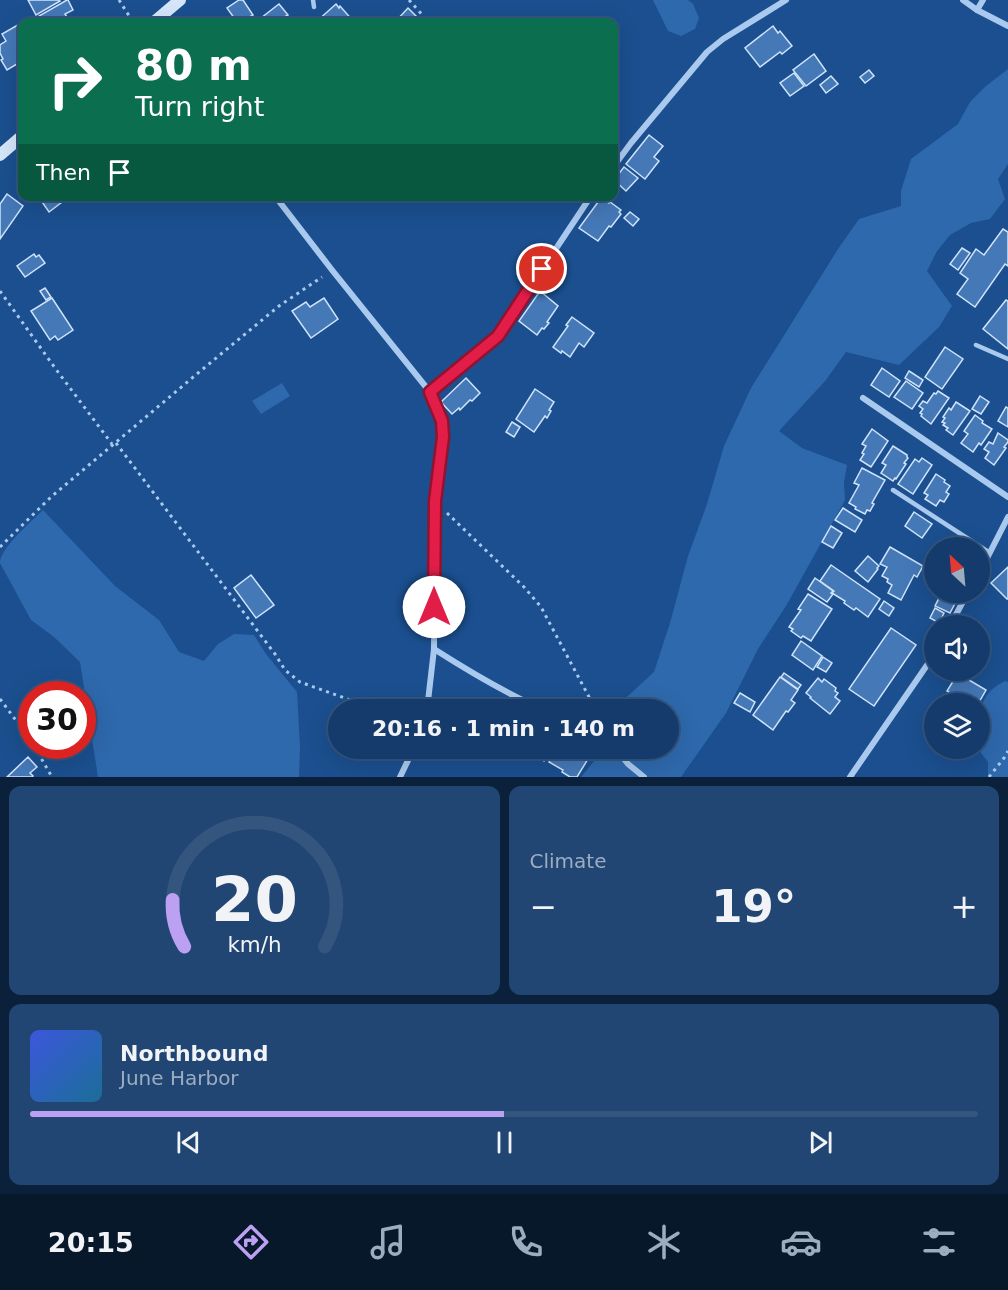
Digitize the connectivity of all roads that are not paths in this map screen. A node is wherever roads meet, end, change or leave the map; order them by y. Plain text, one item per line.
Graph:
1 (180, 0) edge
2 (314, 0) edge
3 (786, 0) edge
4 (963, 0) edge
5 (982, 1) edge
6 (314, 7) dead end
7 (977, 10) junction
8 (159, 18) edge
9 (1008, 26) edge
10 (18, 139) edge
11 (0, 155) edge
12 (618, 161) edge
13 (279, 201) edge
14 (588, 201) edge
15 (976, 345) dead end
16 (1008, 359) edge
17 (430, 392) junction
18 (863, 398) dead end
19 (893, 490) dead end
20 (1008, 497) edge
21 (1008, 517) edge
22 (964, 537) edge
23 (990, 554) edge
24 (434, 650) junction
25 (924, 670) edge
26 (428, 699) edge
27 (519, 699) edge
28 (409, 759) edge
29 (624, 759) edge
30 (400, 777) edge
31 (644, 777) edge
32 (850, 777) edge

1 - 8 street
2 - 6 lane
3 - 12 street
4 - 7 street
5 - 7 street
7 - 9 street
10 - 11 street
13 - 17 street
14 - 17 street
15 - 16 lane
17 - 24 street
18 - 20 street
19 - 22 lane
21 - 23 street
24 - 26 street
24 - 27 street
25 - 32 street
28 - 30 street
29 - 31 street

